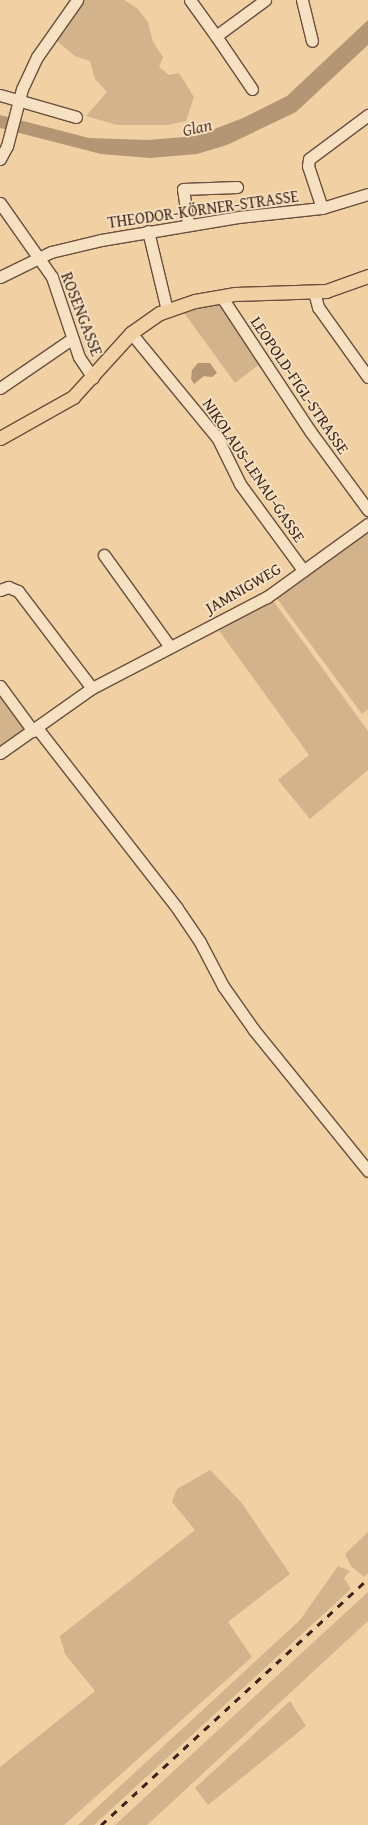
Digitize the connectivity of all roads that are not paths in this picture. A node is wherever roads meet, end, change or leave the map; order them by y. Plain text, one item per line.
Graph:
1 (77, 0) edge
2 (190, 0) edge
3 (265, 0) edge
4 (302, 0) edge
5 (216, 36) junction
6 (312, 41) dead end
7 (252, 89) dead end
8 (0, 95) edge
9 (20, 99) junction
10 (368, 115) edge
11 (76, 117) dead end
12 (0, 159) edge
13 (237, 187) dead end
14 (368, 194) edge
15 (0, 203) edge
16 (322, 208) junction
17 (188, 224) junction
18 (148, 231) junction
19 (41, 257) junction
20 (368, 276) edge
21 (0, 277) edge
22 (314, 292) junction
23 (221, 296) junction
24 (167, 310) junction
25 (131, 333) junction
26 (73, 338) junction
27 (368, 377) edge
28 (93, 378) junction
29 (0, 388) edge
30 (0, 438) edge
31 (368, 510) edge
32 (368, 524) edge
33 (104, 555) dead end
34 (303, 570) junction
35 (0, 590) edge
36 (170, 647) junction
37 (0, 686) edge
38 (92, 688) junction
39 (35, 730) junction
40 (0, 753) edge
41 (368, 1171) edge

1 - 9 street
2 - 5 street
3 - 5 street
4 - 6 street
5 - 7 street
8 - 9 street
9 - 11 street
9 - 12 street
10 - 16 street
13 - 17 street
14 - 16 street, THEODOR-KÖRNER-STRASSE
15 - 19 street, ROSENGASSE
16 - 17 street, THEODOR-KÖRNER-STRASSE
17 - 18 street, THEODOR-KÖRNER-STRASSE
18 - 19 street, THEODOR-KÖRNER-STRASSE
18 - 24 street
19 - 21 street, THEODOR-KÖRNER-STRASSE
19 - 26 street, ROSENGASSE
20 - 22 main road
22 - 23 main road
22 - 27 street
23 - 24 main road
23 - 31 street, LEOPOLD-FIGL-STRASSE
24 - 25 main road
25 - 28 main road
25 - 34 street, NIKOLAUS-LENAU-GASSE
26 - 28 street, ROSENGASSE
26 - 29 street
28 - 30 main road
32 - 34 street, JAMNIGWEG
33 - 36 street
34 - 36 street, JAMNIGWEG
35 - 38 street
36 - 38 street, JAMNIGWEG
37 - 39 street
38 - 39 street, JAMNIGWEG
39 - 40 street, JAMNIGWEG
39 - 41 street

